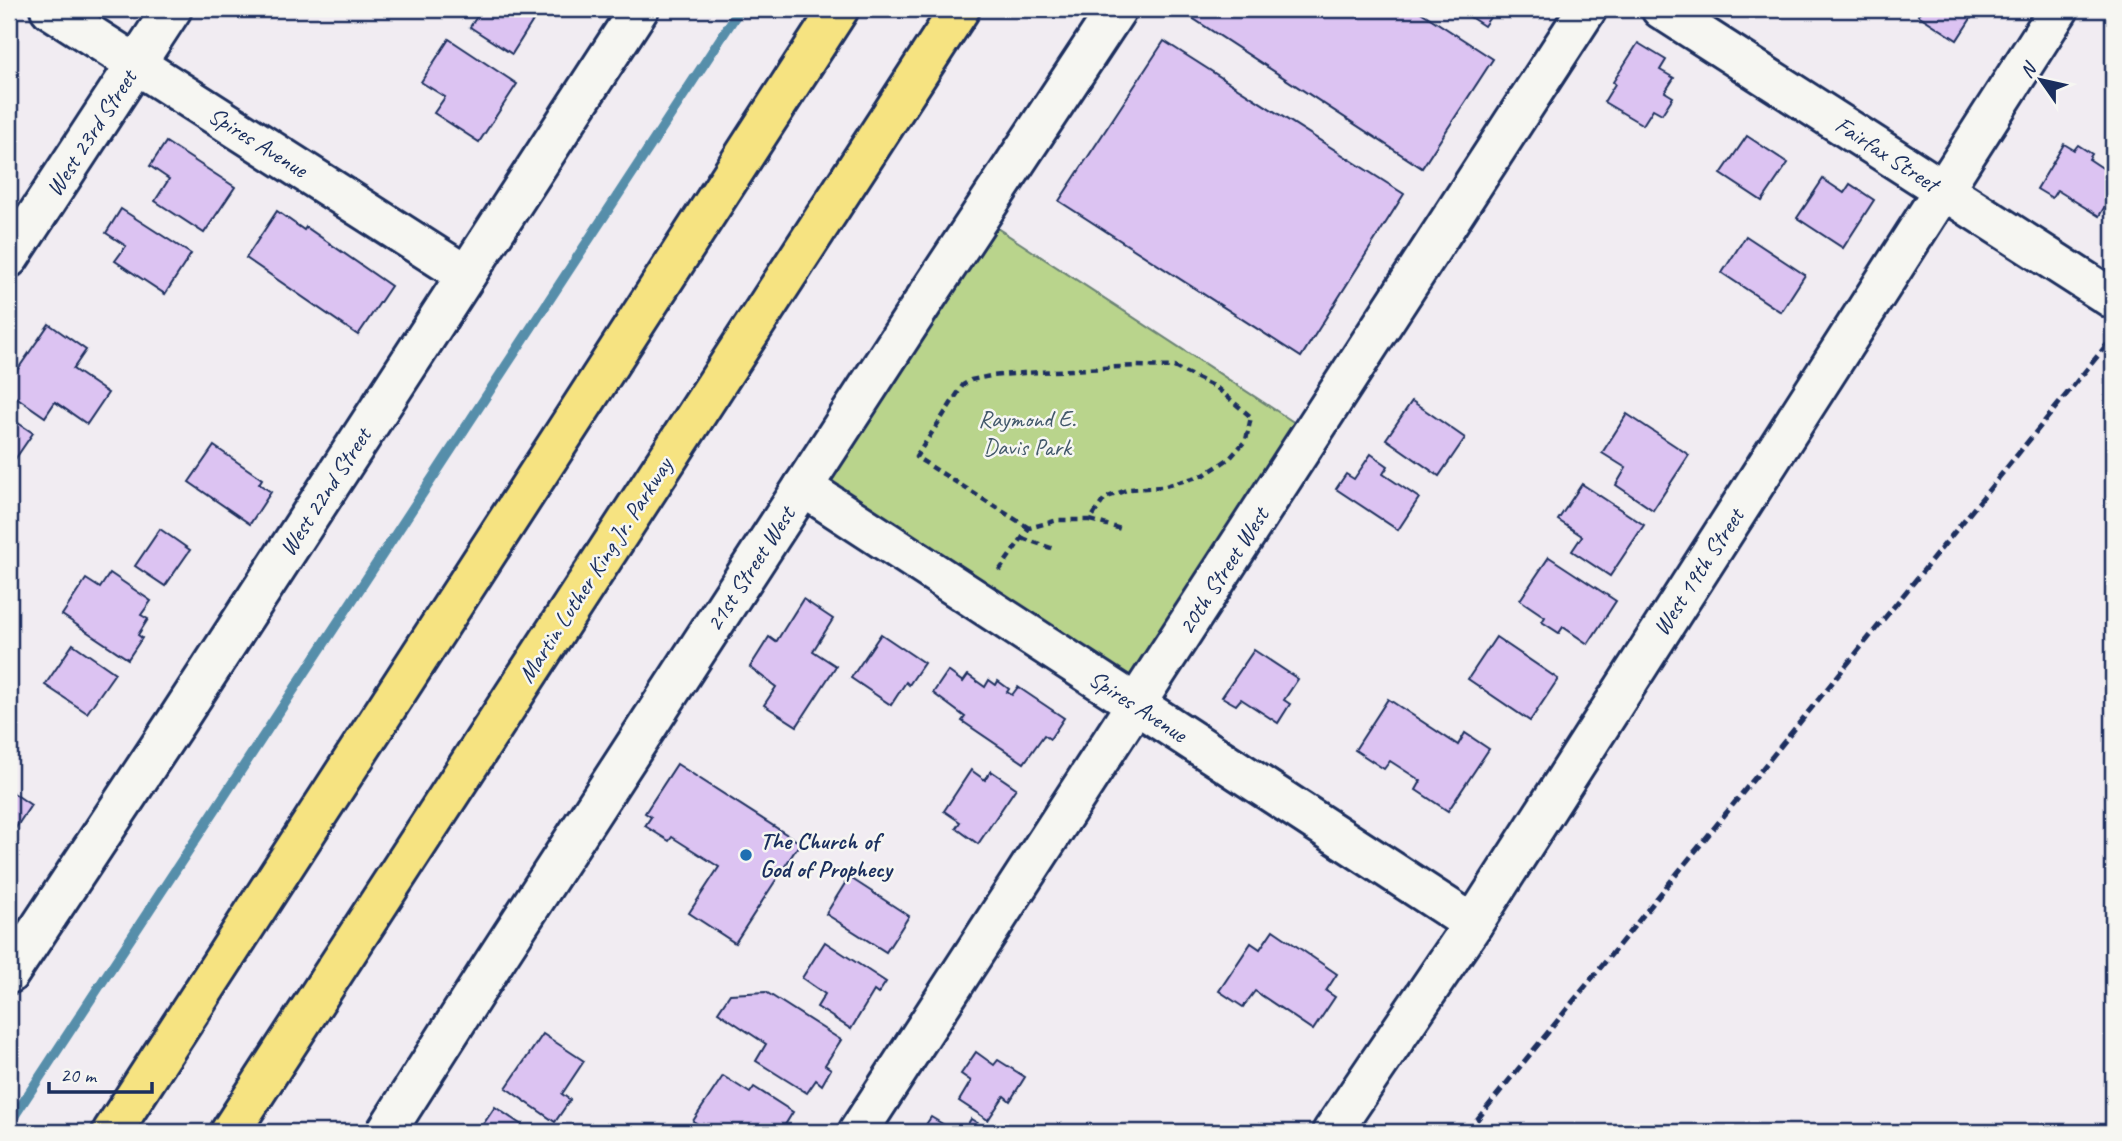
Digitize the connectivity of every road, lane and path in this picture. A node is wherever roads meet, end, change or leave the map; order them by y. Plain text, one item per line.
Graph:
1 (50, 9) edge
2 (172, 9) edge
3 (639, 9) edge
4 (839, 9) edge
5 (960, 9) edge
6 (1117, 9) edge
7 (1587, 9) edge
8 (1661, 9) edge
9 (2059, 9) edge
10 (136, 64) junction
11 (1942, 189) junction
12 (9, 258) edge
13 (466, 275) junction
14 (2113, 299) edge
15 (803, 488) junction
16 (1090, 520) junction
17 (1029, 528) junction
18 (1121, 529) dead end
19 (1022, 538) junction
20 (1054, 549) dead end
21 (993, 580) dead end
22 (1136, 705) junction
23 (1473, 924) junction
24 (9, 974) edge
25 (112, 1132) edge
26 (230, 1132) edge
27 (386, 1132) edge
28 (858, 1132) edge
29 (1332, 1132) edge

1 - 10 street, Spires Avenue
2 - 10 street, West 23rd Street
3 - 13 street, West 22nd Street
4 - 25 highway
5 - 26 highway, Martin Luther King Jr. Parkway
6 - 15 street, 21st Street West
7 - 22 street, 20th Street West
8 - 11 street, Fairfax Street
9 - 11 street, West 19th Street
10 - 12 street, West 23rd Street
10 - 13 street, Spires Avenue
11 - 14 street, Fairfax Street
11 - 23 street, West 19th Street
13 - 24 street, West 22nd Street
15 - 22 street, Spires Avenue
15 - 27 street, 21st Street West
16 - 17 path
16 - 17 path
16 - 18 path
17 - 19 path
19 - 20 path
19 - 21 path
22 - 23 street, Spires Avenue
22 - 28 street, 20th Street West
23 - 29 street, West 19th Street

